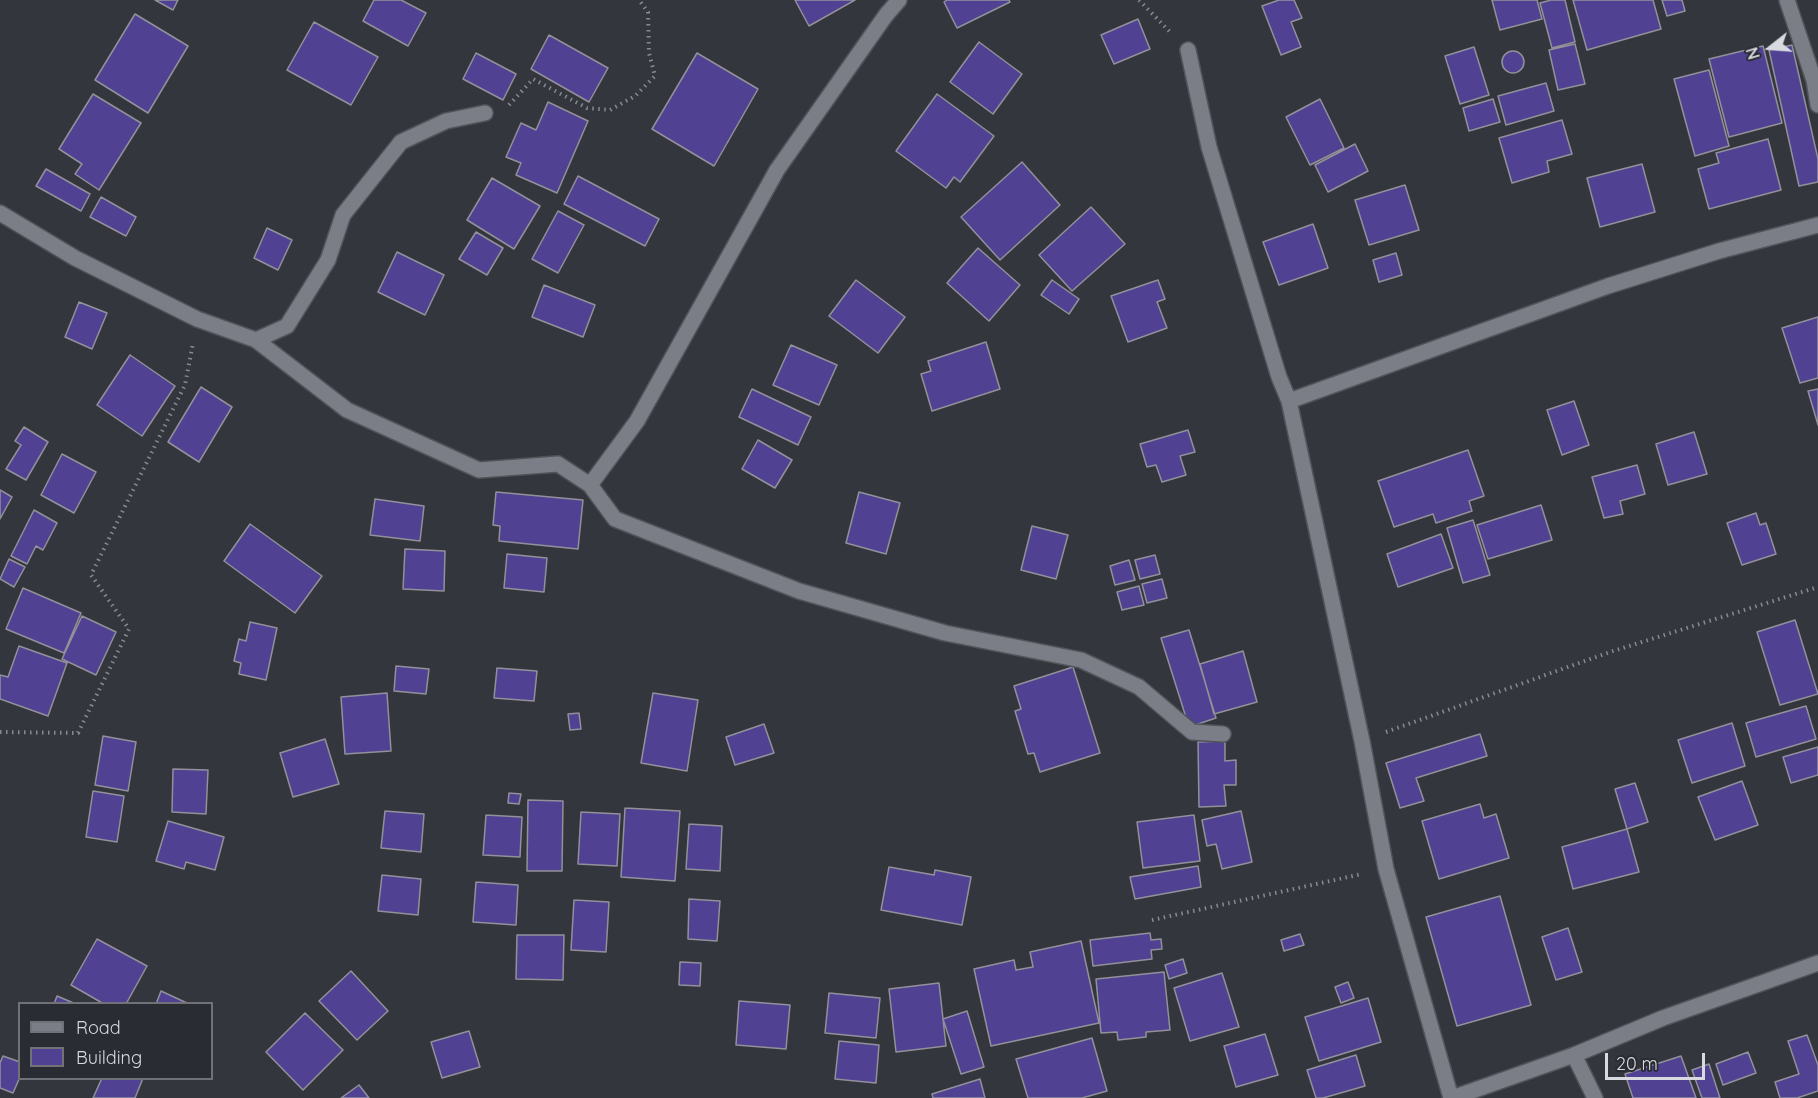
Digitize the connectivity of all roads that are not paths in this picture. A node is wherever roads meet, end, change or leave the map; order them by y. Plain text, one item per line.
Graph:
1 (899, 0) edge
2 (1787, 0) edge
3 (1188, 50) road end
4 (1818, 105) edge
5 (485, 113) road end
6 (0, 213) edge
7 (1818, 225) edge
8 (256, 340) junction
9 (1289, 401) junction
10 (591, 485) junction
11 (1223, 734) dead end
12 (1818, 963) edge
13 (1574, 1055) junction
14 (1452, 1098) edge
15 (1594, 1098) edge

1 - 10 street
2 - 4 street
3 - 9 street
5 - 8 street
6 - 8 street
7 - 9 street
8 - 10 street
9 - 14 street
10 - 11 street
12 - 13 street
13 - 14 street
13 - 15 street

